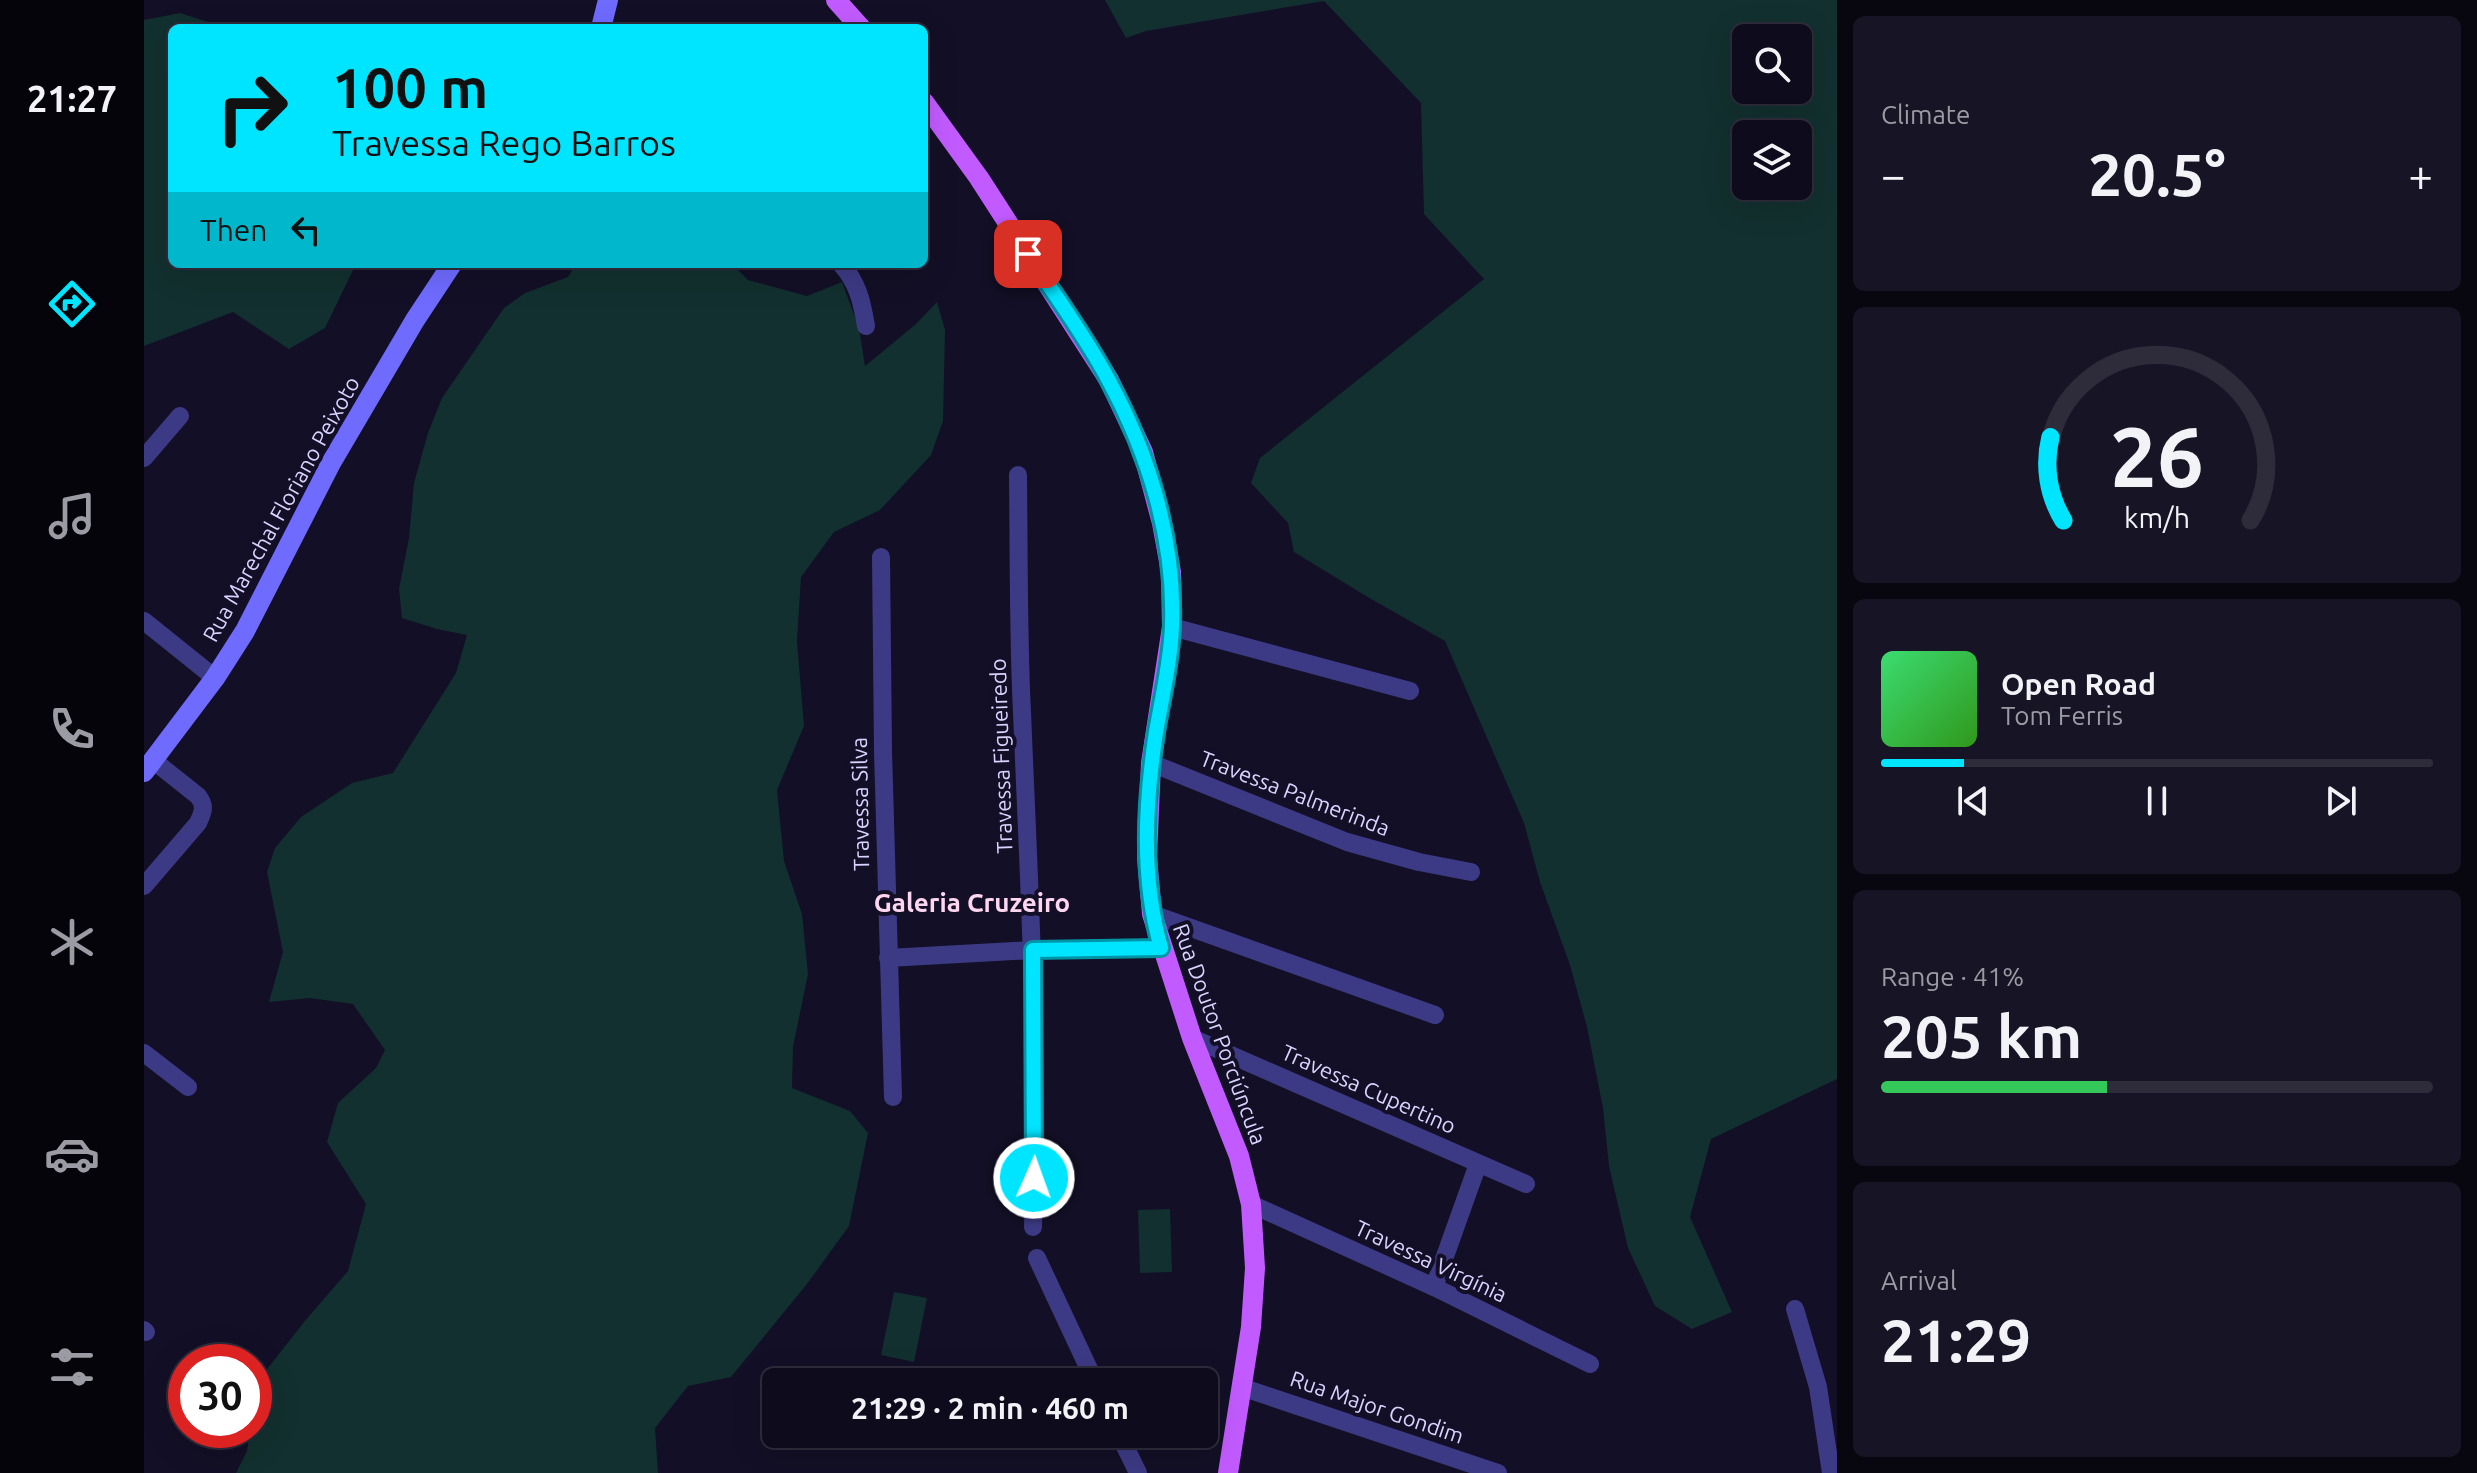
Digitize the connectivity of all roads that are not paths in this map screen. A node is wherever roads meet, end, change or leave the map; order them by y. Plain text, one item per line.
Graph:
1 (608, 0) edge
2 (836, 0) edge
3 (602, 24) edge
4 (857, 24) edge
5 (928, 108) edge
6 (449, 268) edge
7 (844, 268) edge
8 (866, 326) dead end
9 (180, 416) dead end
10 (144, 458) edge
11 (1018, 475) dead end
12 (881, 557) dead end
13 (144, 621) edge
14 (1172, 627) junction
15 (215, 678) junction
16 (1410, 691) dead end
17 (1151, 763) junction
18 (149, 766) edge
19 (1471, 872) dead end
20 (144, 886) edge
21 (1152, 914) junction
22 (1161, 948) junction
23 (1033, 950) junction
24 (888, 958) junction
25 (1435, 1015) dead end
26 (1192, 1038) junction
27 (144, 1053) edge
28 (188, 1087) dead end
29 (893, 1097) dead end
30 (1478, 1164) junction
31 (1526, 1184) dead end
32 (1251, 1204) junction
33 (1033, 1227) dead end
34 (1037, 1258) dead end
35 (1434, 1287) junction
36 (1795, 1309) dead end
37 (1590, 1364) dead end
38 (1088, 1368) edge
39 (1241, 1387) junction
40 (1126, 1448) edge
41 (1138, 1473) edge
42 (1228, 1473) edge
43 (1498, 1473) edge
44 (1831, 1473) edge

1 - 3 main road
2 - 4 main road
5 - 14 main road, Rua Doutor Porciúncula
6 - 15 main road, Rua Marechal Floriano Peixoto
7 - 8 street
9 - 10 street
11 - 23 street, Travessa Figueiredo
12 - 24 street, Travessa Silva
13 - 15 street
14 - 16 street
14 - 17 main road, Rua Doutor Porciúncula
15 - 18 main road, Rua Marechal Floriano Peixoto
17 - 19 street, Travessa Palmerinda
17 - 21 main road, Rua Doutor Porciúncula
18 - 20 street
21 - 22 main road, Rua Doutor Porciúncula
21 - 25 street
22 - 23 street
22 - 26 main road, Rua Doutor Porciúncula
23 - 24 street
23 - 33 street, Travessa Figueiredo
24 - 29 street, Travessa Silva
26 - 30 street, Travessa Cupertino
26 - 32 main road, Rua Doutor Porciúncula
27 - 28 street
30 - 31 street, Travessa Cupertino
30 - 35 street
32 - 35 street, Travessa Virgínia
32 - 39 main road, Rua Doutor Porciúncula
34 - 38 street
35 - 37 street, Travessa Virgínia
36 - 44 street
39 - 42 main road, Rua Doutor Porciúncula
39 - 43 street, Rua Major Gondim
40 - 41 street

